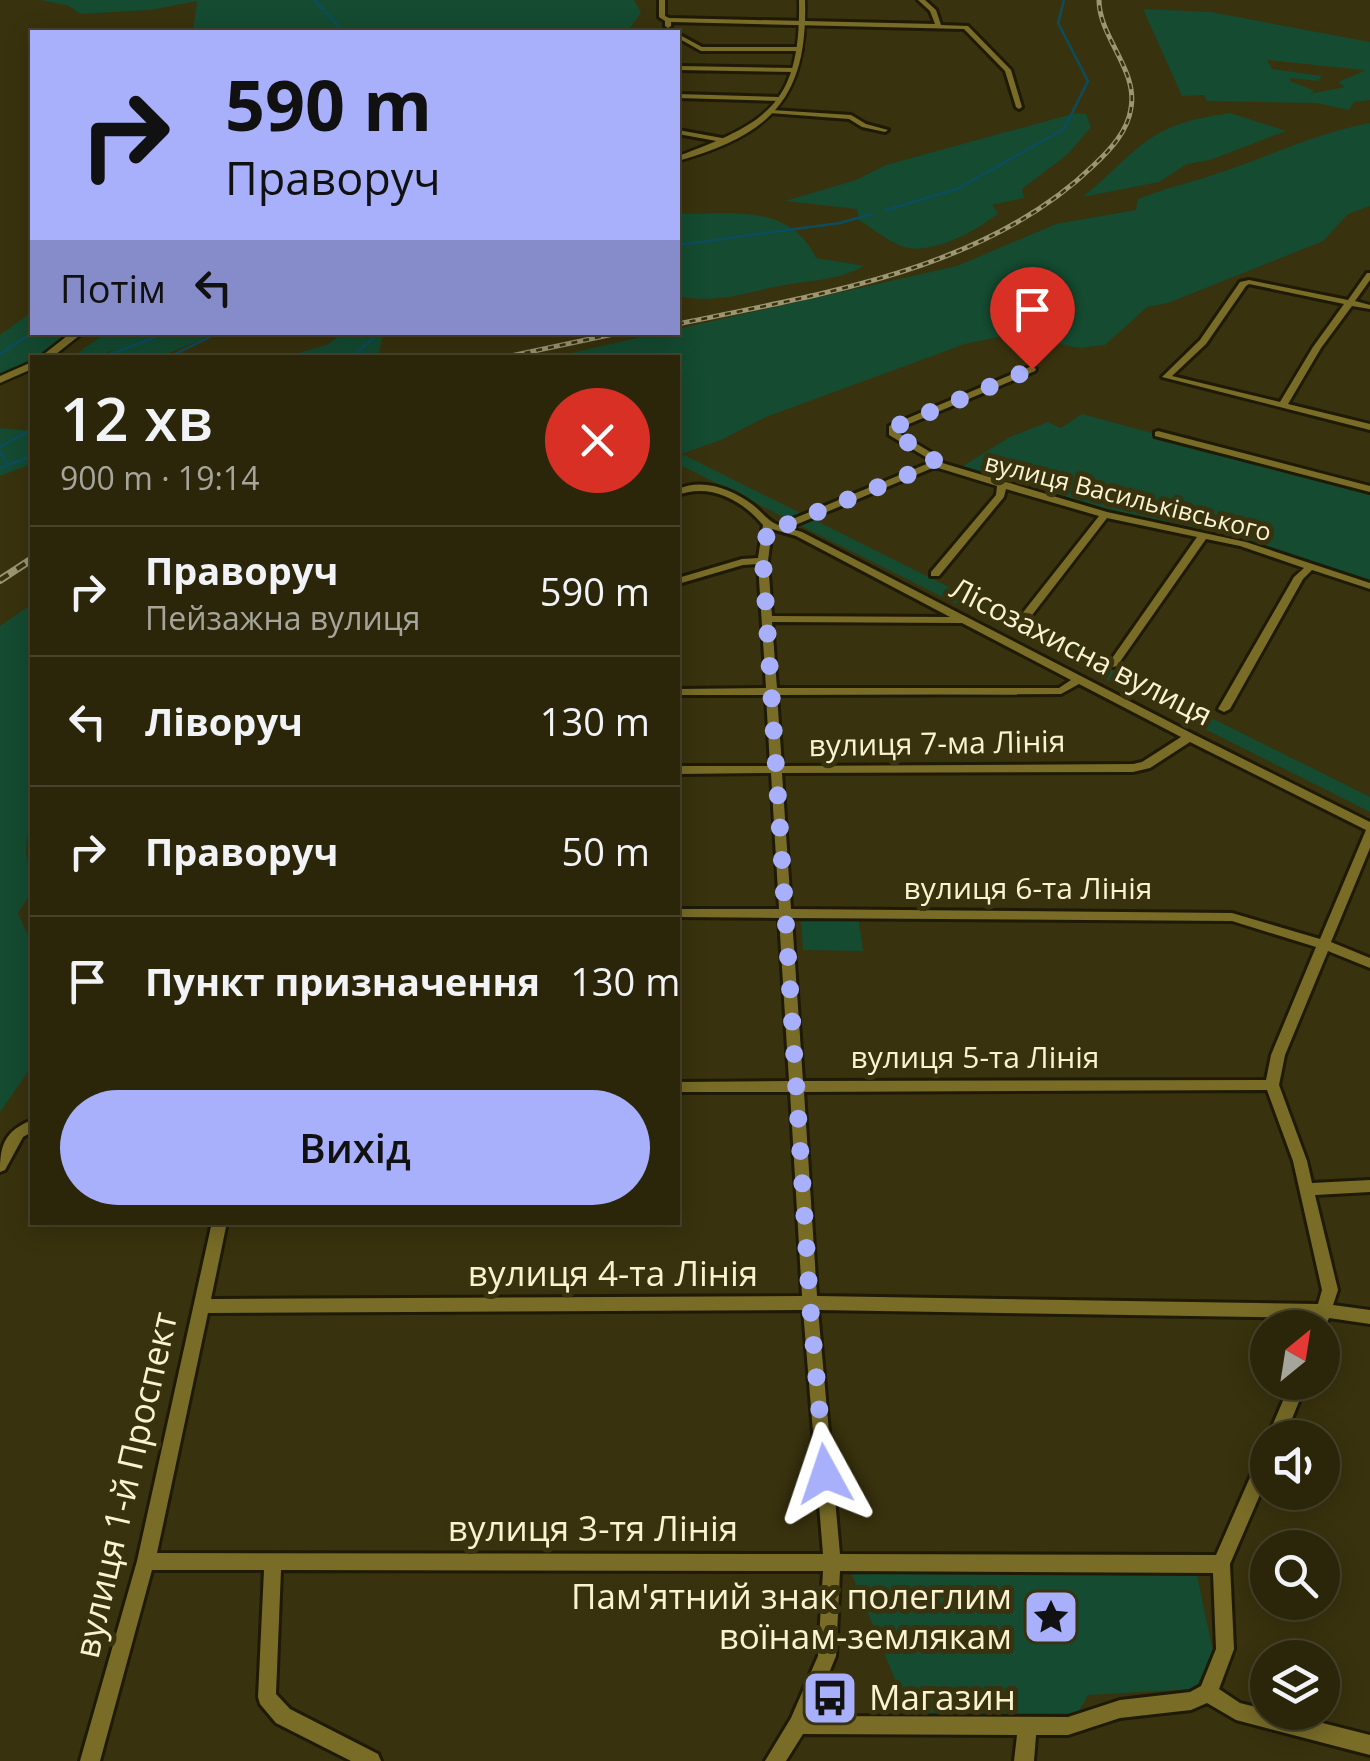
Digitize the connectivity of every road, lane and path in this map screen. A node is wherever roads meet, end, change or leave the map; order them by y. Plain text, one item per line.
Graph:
1 (662, 0) edge
2 (802, 0) edge
3 (922, 0) edge
4 (668, 20) junction
5 (803, 22) junction
6 (938, 26) junction
7 (673, 30) edge
8 (680, 37) edge
9 (799, 50) junction
10 (680, 68) edge
11 (794, 70) junction
12 (680, 96) edge
13 (779, 100) junction
14 (1019, 107) dead end
15 (772, 112) junction
16 (885, 130) dead end
17 (680, 132) edge
18 (722, 140) junction
19 (680, 158) edge
20 (1370, 275) edge
21 (1350, 302) junction
22 (1370, 307) edge
23 (75, 335) edge
24 (48, 355) edge
25 (30, 366) edge
26 (1032, 369) dead end
27 (0, 380) edge
28 (1283, 405) junction
29 (1370, 427) edge
30 (1158, 434) dead end
31 (934, 461) junction
32 (1002, 486) junction
33 (1370, 489) edge
34 (680, 491) edge
35 (1105, 515) junction
36 (775, 526) junction
37 (1203, 536) junction
38 (763, 561) junction
39 (1308, 569) junction
40 (935, 574) dead end
41 (680, 579) edge
42 (1370, 586) edge
43 (1026, 617) dead end
44 (770, 620) junction
45 (964, 620) junction
46 (1113, 664) dead end
47 (1078, 680) junction
48 (680, 692) edge
49 (773, 692) junction
50 (1224, 709) dead end
51 (1190, 738) junction
52 (680, 770) edge
53 (776, 771) junction
54 (1370, 830) edge
55 (680, 913) edge
56 (786, 914) junction
57 (1325, 944) junction
58 (1370, 963) edge
59 (1272, 1084) junction
60 (799, 1086) junction
61 (680, 1088) edge
62 (30, 1127) edge
63 (0, 1166) edge
64 (1370, 1186) edge
65 (1307, 1189) junction
66 (219, 1225) edge
67 (810, 1304) junction
68 (202, 1306) junction
69 (1324, 1310) edge
70 (1370, 1316) edge
71 (1250, 1317) edge
72 (1340, 1318) edge
73 (1250, 1496) edge
74 (146, 1562) junction
75 (273, 1562) junction
76 (832, 1562) junction
77 (1220, 1564) junction
78 (1208, 1693) junction
79 (798, 1726) junction
80 (1027, 1727) junction
81 (1370, 1745) edge
82 (90, 1761) edge
83 (371, 1761) edge
84 (775, 1761) edge
85 (1024, 1761) edge

1 - 4 street
2 - 5 street
3 - 6 street
4 - 5 street
4 - 7 street
5 - 6 street
5 - 9 street
6 - 14 street
8 - 9 street
9 - 11 street
10 - 11 street
11 - 13 street
12 - 13 street
13 - 15 street
15 - 16 street
15 - 18 street
17 - 18 street
18 - 19 street
20 - 21 street
21 - 22 street
21 - 28 street
21 - 28 street
23 - 24 street
25 - 27 street
26 - 31 street, вулиця Васильківського
28 - 29 street
30 - 33 street
31 - 32 street, вулиця Васильківського
31 - 36 street
32 - 35 street, вулиця Васильківського
32 - 40 street
34 - 36 street, Лісозахисна вулиця
35 - 37 street, вулиця Васильківського
35 - 43 street
36 - 38 street
36 - 45 street, Лісозахисна вулиця
37 - 39 street, вулиця Васильківського
37 - 46 street
38 - 41 street
38 - 44 street
39 - 42 street, вулиця Васильківського
39 - 50 street
44 - 45 street
44 - 49 street
45 - 47 street, Лісозахисна вулиця
47 - 49 street
47 - 51 street, Лісозахисна вулиця
48 - 49 street
49 - 53 street
51 - 53 street, вулиця 7-ма Лінія
51 - 54 street, Лісозахисна вулиця
52 - 53 street, вулиця 7-ма Лінія
53 - 56 street
54 - 57 street
55 - 56 street, вулиця 6-та Лінія
56 - 57 street, вулиця 6-та Лінія
56 - 60 street
57 - 58 street, вулиця 6-та Лінія
57 - 59 street
59 - 60 street, вулиця 5-та Лінія
59 - 65 street
60 - 61 street, вулиця 5-та Лінія
60 - 67 street
62 - 63 street
64 - 65 street
65 - 69 street
66 - 68 street, вулиця 1-й Проспект
67 - 68 street, вулиця 4-та Лінія
67 - 71 street, вулиця 4-та Лінія
67 - 76 street
68 - 74 street, вулиця 1-й Проспект
70 - 72 street, вулиця 4-та Лінія
73 - 77 street
74 - 75 street, вулиця 3-тя Лінія
74 - 82 street, вулиця 1-й Проспект
75 - 76 street, вулиця 3-тя Лінія
75 - 83 street
76 - 77 street, вулиця 3-тя Лінія
76 - 79 street
77 - 78 street
78 - 80 street
78 - 81 street
79 - 80 street
79 - 84 street
80 - 85 street

